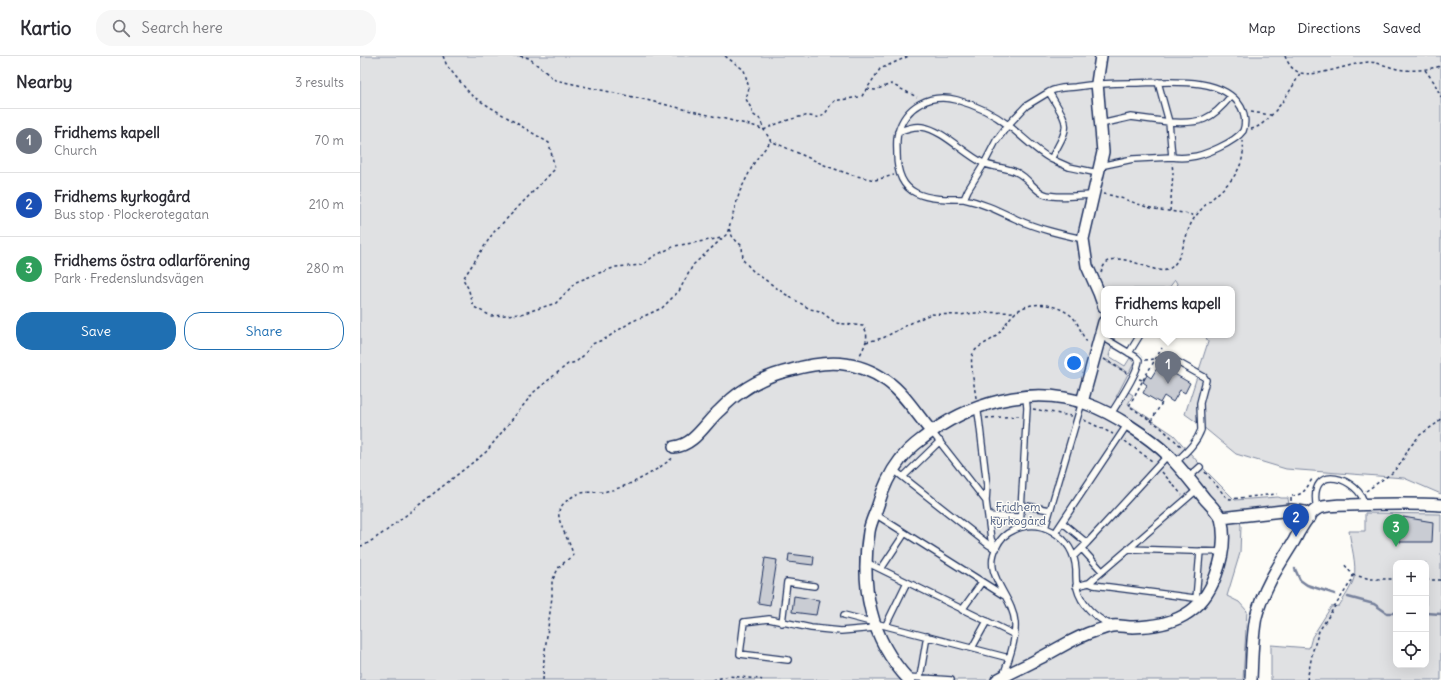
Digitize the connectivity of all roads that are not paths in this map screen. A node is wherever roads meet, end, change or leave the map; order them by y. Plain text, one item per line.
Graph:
1 (1101, 56) edge
2 (1158, 82) junction
3 (1097, 83) junction
4 (1049, 92) junction
5 (1230, 96) junction
6 (1169, 122) junction
7 (1101, 124) junction
8 (1008, 125) junction
9 (898, 132) junction
10 (1172, 157) junction
11 (1051, 159) junction
12 (984, 164) junction
13 (1099, 170) junction
14 (1093, 195) junction
15 (964, 199) junction
16 (1083, 239) junction
17 (1101, 299) edge
18 (1106, 338) edge
19 (1108, 338) edge
20 (1138, 338) edge
21 (1129, 353) junction
22 (1172, 359) dead end
23 (1026, 396) junction
24 (1082, 402) junction
25 (977, 407) junction
26 (1110, 414) junction
27 (1127, 425) junction
28 (932, 431) junction
29 (940, 441) junction
30 (678, 446) road end
31 (1171, 459) junction
32 (1200, 467) road end
33 (894, 470) junction
34 (903, 477) junction
35 (1188, 478) junction
36 (1198, 489) junction
37 (1362, 500) junction
38 (986, 501) junction
39 (1021, 505) junction
40 (1441, 505) edge
41 (1050, 510) junction
42 (1313, 513) junction
43 (875, 514) junction
44 (989, 516) junction
45 (1020, 517) junction
46 (1221, 518) junction
47 (1063, 523) junction
48 (1020, 527) junction
49 (1045, 528) junction
50 (904, 533) junction
51 (1055, 533) junction
52 (1087, 543) junction
53 (996, 549) junction
54 (1082, 549) junction
55 (1128, 549) junction
56 (1200, 551) junction
57 (1223, 552) junction
58 (1074, 556) junction
59 (866, 562) junction
60 (881, 569) junction
61 (1102, 571) junction
62 (907, 582) junction
63 (982, 582) junction
64 (1089, 583) junction
65 (814, 586) dead end
66 (1076, 586) junction
67 (1006, 596) junction
68 (1200, 599) junction
69 (962, 610) junction
70 (844, 615) dead end
71 (987, 621) junction
72 (782, 623) junction
73 (874, 625) junction
74 (886, 625) junction
75 (1113, 626) junction
76 (1015, 635) junction
77 (927, 636) junction
78 (972, 648) junction
79 (1009, 658) junction
80 (788, 660) dead end
81 (912, 678) edge
82 (1000, 678) edge
83 (951, 680) edge
84 (1251, 680) edge

1 - 3 street
2 - 3 lane
2 - 5 lane
2 - 6 lane
3 - 4 lane
3 - 7 street
4 - 8 lane
4 - 11 lane
5 - 6 lane
5 - 10 lane
6 - 7 lane
6 - 10 lane
7 - 13 street
8 - 9 lane
8 - 11 lane
8 - 12 lane
9 - 12 lane
9 - 15 lane
10 - 13 lane
11 - 13 lane
12 - 14 lane
12 - 15 lane
13 - 14 street
14 - 16 street
15 - 16 lane
16 - 17 street
18 - 24 street
19 - 21 lane
20 - 21 lane
21 - 26 lane
22 - 31 lane
23 - 24 street
23 - 25 street
23 - 39 lane
24 - 26 street
24 - 41 lane
25 - 28 street
25 - 38 lane
26 - 27 street
27 - 31 street
27 - 47 lane
28 - 29 lane
28 - 30 street
28 - 33 street
29 - 34 lane
29 - 38 lane
31 - 35 street
31 - 52 lane
32 - 35 lane
33 - 34 lane
33 - 43 street
34 - 53 lane
35 - 36 street
36 - 46 street
36 - 55 lane
37 - 40 street
37 - 42 street
37 - 42 lane
38 - 44 lane
39 - 41 lane
39 - 45 lane
41 - 49 lane
42 - 46 street
42 - 84 street
43 - 50 lane
43 - 59 street
44 - 45 lane
44 - 53 lane
45 - 48 lane
46 - 57 street
47 - 51 lane
47 - 52 lane
48 - 49 lane
48 - 53 lane
49 - 51 lane
50 - 60 lane
50 - 63 lane
51 - 58 lane
52 - 54 lane
53 - 67 lane
54 - 58 lane
54 - 61 lane
55 - 56 lane
55 - 61 lane
56 - 57 lane
56 - 68 lane
57 - 68 street
58 - 66 lane
59 - 60 lane
59 - 73 street
60 - 62 lane
61 - 64 lane
62 - 69 lane
62 - 74 lane
63 - 67 lane
63 - 69 lane
64 - 66 lane
64 - 68 lane
65 - 72 lane
66 - 75 lane
67 - 76 lane
68 - 75 street
69 - 71 lane
70 - 73 lane
71 - 76 lane
71 - 78 lane
72 - 73 lane
72 - 80 lane
73 - 74 lane
73 - 81 street
74 - 77 lane
75 - 82 street
76 - 79 lane
77 - 78 lane
77 - 81 lane
78 - 79 lane
79 - 82 lane
81 - 83 lane

